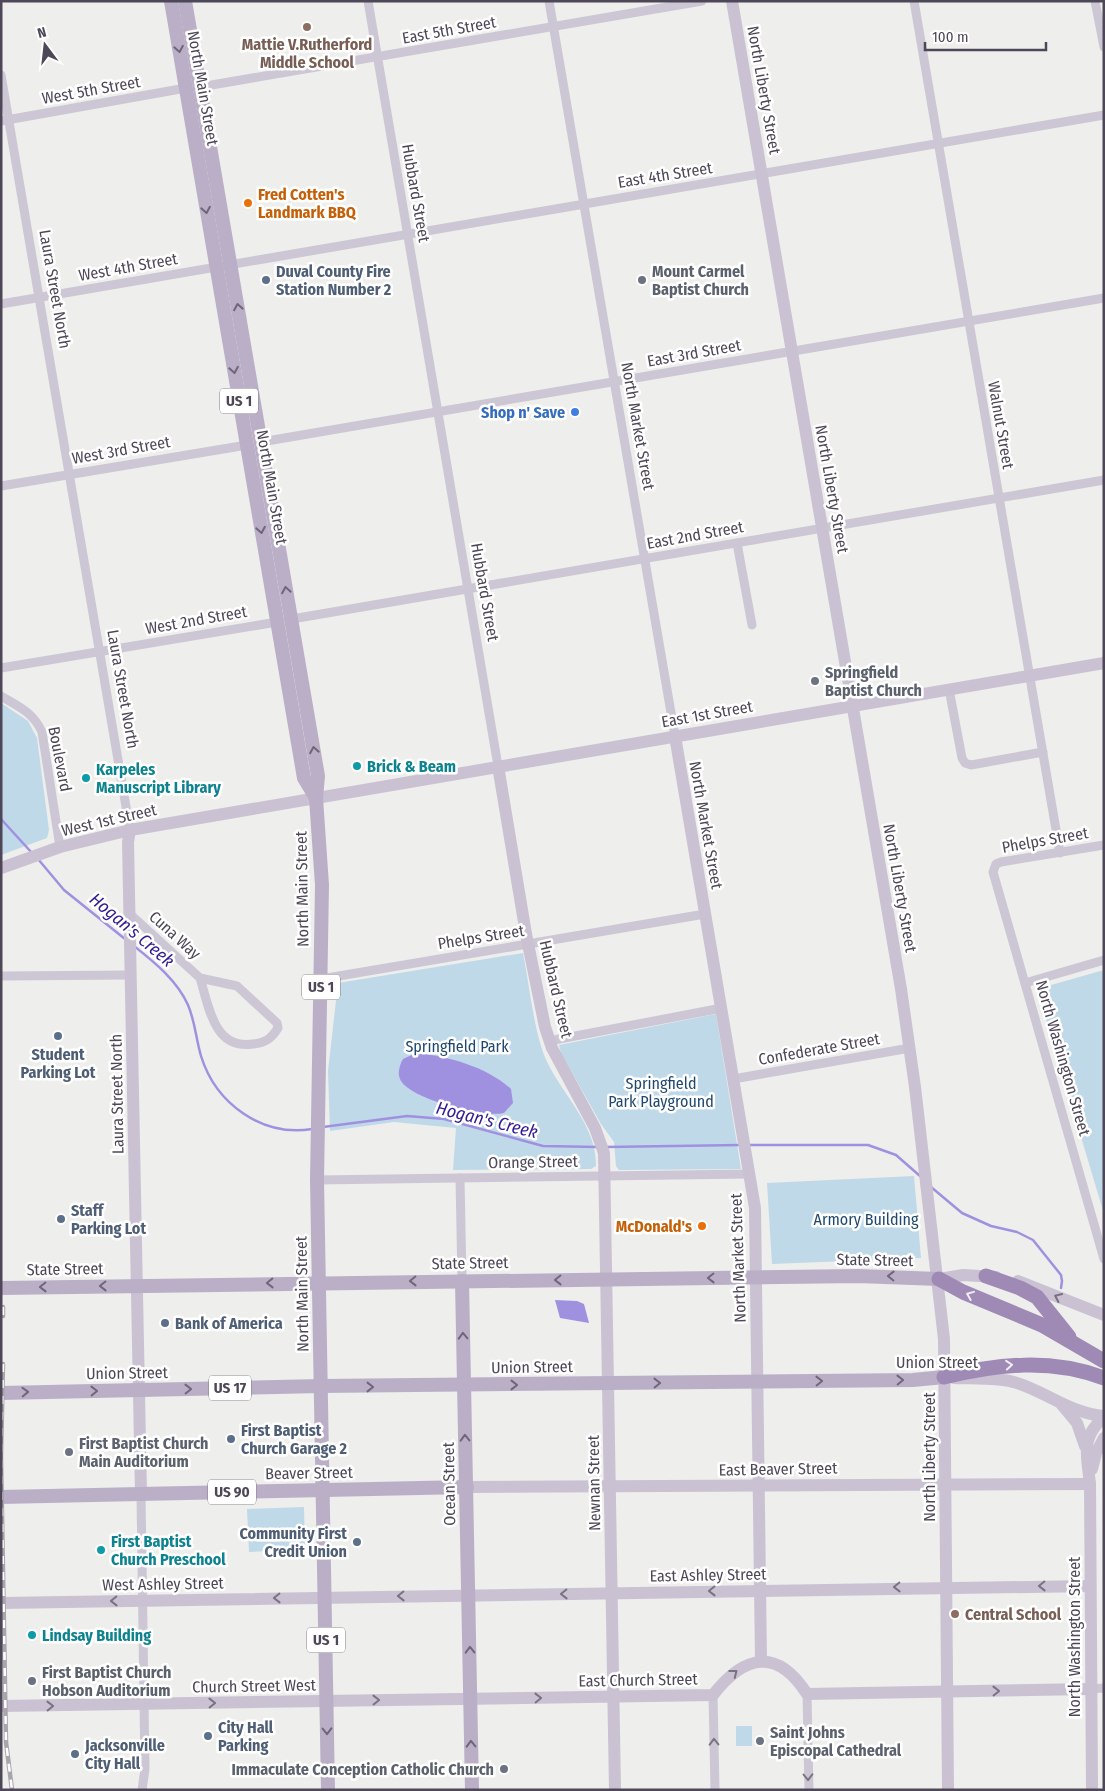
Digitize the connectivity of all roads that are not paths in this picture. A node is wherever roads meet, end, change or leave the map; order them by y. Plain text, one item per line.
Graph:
1 (171, 1) edge
2 (186, 1) edge
3 (368, 1) edge
4 (549, 1) edge
5 (702, 1) edge
6 (732, 1) edge
7 (914, 1) edge
8 (1096, 1) edge
9 (554, 27) junction
10 (1104, 47) edge
11 (377, 57) junction
12 (1, 75) edge
13 (200, 87) junction
14 (186, 88) junction
15 (1104, 115) edge
16 (5, 120) edge
17 (938, 143) junction
18 (762, 174) junction
19 (584, 204) junction
20 (407, 234) junction
21 (230, 264) junction
22 (216, 267) junction
23 (40, 297) junction
24 (1104, 298) edge
25 (1, 304) edge
26 (969, 321) junction
27 (792, 350) junction
28 (614, 382) junction
29 (437, 412) junction
30 (261, 442) junction
31 (247, 445) junction
32 (70, 474) junction
33 (1104, 480) edge
34 (1, 486) edge
35 (999, 498) junction
36 (822, 528) junction
37 (737, 542) junction
38 (644, 559) junction
39 (468, 589) junction
40 (292, 619) junction
41 (277, 622) junction
42 (752, 625) dead end
43 (101, 651) junction
44 (1104, 663) edge
45 (1, 668) edge
46 (1029, 676) junction
47 (949, 689) junction
48 (1, 696) edge
49 (852, 706) junction
50 (675, 736) junction
51 (1042, 752) junction
52 (498, 766) junction
53 (316, 798) junction
54 (130, 830) junction
55 (1104, 845) edge
56 (60, 847) junction
57 (1060, 853) junction
58 (994, 867) joint
59 (1, 868) edge
60 (130, 914) junction
61 (705, 914) junction
62 (530, 944) junction
63 (1104, 960) edge
64 (131, 974) junction
65 (1, 976) edge
66 (200, 978) junction
67 (321, 979) junction
68 (1025, 983) junction
69 (722, 1008) junction
70 (550, 1042) junction
71 (910, 1048) junction
72 (733, 1079) junction
73 (750, 1174) junction
74 (605, 1176) junction
75 (460, 1178) junction
76 (317, 1180) junction
77 (1104, 1259) edge
78 (986, 1276) junction
79 (756, 1278) junction
80 (606, 1279) junction
81 (939, 1279) junction
82 (462, 1281) junction
83 (319, 1282) junction
84 (137, 1286) junction
85 (1, 1288) edge
86 (1104, 1315) edge
87 (1076, 1344) junction
88 (1104, 1361) edge
89 (944, 1377) junction
90 (1104, 1378) edge
91 (759, 1382) junction
92 (608, 1383) junction
93 (465, 1385) junction
94 (321, 1386) junction
95 (139, 1390) junction
96 (1, 1393) edge
97 (1058, 1402) junction
98 (1104, 1417) edge
99 (1104, 1438) edge
100 (1086, 1450) junction
101 (945, 1484) junction
102 (1090, 1484) junction
103 (610, 1486) junction
104 (760, 1486) junction
105 (467, 1487) junction
106 (323, 1490) junction
107 (142, 1494) junction
108 (1, 1497) edge
109 (1090, 1586) junction
110 (946, 1587) junction
111 (761, 1590) junction
112 (612, 1593) junction
113 (469, 1595) junction
114 (325, 1597) junction
115 (143, 1600) junction
116 (1, 1603) edge
117 (761, 1661) junction
118 (1104, 1688) edge
119 (1090, 1689) junction
120 (947, 1692) junction
121 (807, 1694) junction
122 (713, 1695) junction
123 (614, 1697) junction
124 (471, 1699) junction
125 (327, 1701) junction
126 (145, 1704) junction
127 (1, 1706) edge
128 (142, 1790) edge
129 (328, 1790) edge
130 (472, 1790) edge
131 (615, 1790) edge
132 (715, 1790) edge
133 (809, 1790) edge
134 (948, 1790) edge
135 (1092, 1790) edge

1 -> 14 main road, North Main Street / US 1
2 - 13 main road, North Main Street / US 1
3 - 11 street, Hubbard Street
4 - 9 street, North Market Street
5 - 9 street, East 5th Street
6 - 18 street, North Liberty Street
7 - 17 street, Walnut Street
8 - 10 street
9 - 11 street, East 5th Street
9 - 19 street, North Market Street
11 - 13 street, East 5th Street
11 - 20 street, Hubbard Street
12 - 16 street, Laura Street North
13 - 21 main road, North Main Street / US 1
14 - 16 street, West 5th Street
14 -> 22 main road, North Main Street / US 1
15 - 17 street, East 4th Street
16 - 23 street, Laura Street North
17 - 18 street, East 4th Street
17 - 26 street, Walnut Street
18 - 19 street, East 4th Street
18 - 27 street, North Liberty Street
19 - 20 street, East 4th Street
19 - 28 street, North Market Street
20 - 21 street, East 4th Street
20 - 29 street, Hubbard Street
21 - 22 street, West 4th Street
30 -> 21 main road, North Main Street / US 1
22 - 23 street, West 4th Street
22 -> 31 main road, North Main Street / US 1
23 - 25 street, West 4th Street
23 - 32 street, Laura Street North
24 - 26 street, East 3rd Street
26 - 27 street, East 3rd Street
26 - 35 street, Walnut Street
27 - 28 street, East 3rd Street
27 - 36 street, North Liberty Street
28 - 29 street, East 3rd Street
28 - 38 street, North Market Street
29 - 30 street, East 3rd Street
29 - 39 street, Hubbard Street
40 -> 30 main road, North Main Street / US 1
31 - 32 street, West 3rd Street
31 -> 41 main road, North Main Street / US 1
32 - 34 street, West 3rd Street
32 - 43 street, Laura Street North
33 - 35 street, East 2nd Street
35 - 36 street, East 2nd Street
35 - 46 street, Walnut Street
36 - 37 street, East 2nd Street
36 - 49 street, North Liberty Street
37 - 38 street, East 2nd Street
37 - 42 street
38 - 39 street, East 2nd Street
38 - 50 street, North Market Street
39 - 40 street, East 2nd Street
39 - 52 street, Hubbard Street
53 -> 40 main road, North Main Street / US 1
41 - 43 street, West 2nd Street
41 - 53 main road, North Main Street / US 1
43 - 45 street, West 2nd Street
43 - 54 street, Laura Street North
44 - 46 street, East 1st Street
46 - 47 street, East 1st Street
46 - 51 street, Walnut Street
47 - 49 street, East 1st Street
47 - 51 street
48 - 56 street, Boulevard
49 - 50 street, East 1st Street
49 - 71 street, North Liberty Street
50 - 52 street, East 1st Street
50 - 61 street, North Market Street
51 - 57 street, Walnut Street
52 - 53 street, East 1st Street
52 - 62 street, Hubbard Street
53 - 54 street, West 1st Street
53 - 67 main road, North Main Street / US 1
54 - 56 street, West 1st Street
54 - 60 street, Laura Street North
55 - 57 street, Phelps Street
56 - 59 street, West 1st Street
57 - 58 street, Phelps Street
58 - 68 street, North Washington Street
60 - 64 street, Laura Street North
60 - 66 street, Cuna Way
61 - 62 street, Phelps Street
61 - 69 street, North Market Street
62 - 67 street, Phelps Street
62 - 70 street, Hubbard Street
63 - 68 street
64 - 65 street
64 - 84 street, Laura Street North
66 - 66 street, Cuna Way
67 - 76 main road, North Main Street / US 1
68 - 77 street, North Washington Street
69 - 70 street
69 - 72 street, North Market Street
70 - 74 street, Hubbard Street
71 - 72 street, Confederate Street
71 - 81 street, North Liberty Street
72 - 73 street, North Market Street
73 - 74 street, Orange Street
73 - 79 street, North Market Street
74 - 75 street, Orange Street
74 - 80 street, Newnan Street
75 - 76 street, Orange Street
75 - 82 street, Ocean Street
76 - 83 main road, North Main Street / US 1
78 - 81 street
86 -> 78 street
78 - 87 highway
79 -> 80 main road, State Street
81 -> 79 main road, State Street
79 - 91 street, North Market Street
80 -> 82 main road, State Street
80 - 92 street, Newnan Street
87 -> 81 highway
81 - 89 street, North Liberty Street
82 -> 83 main road, State Street
93 -> 82 main road, Ocean Street
83 -> 84 main road, State Street
83 - 94 main road, North Main Street / US 1
84 -> 85 main road, State Street
84 - 95 street, Laura Street North
87 - 88 highway
89 -> 90 highway
91 -> 89 main road, Union Street
89 - 97 street, Union Street
89 - 101 street, North Liberty Street
92 -> 91 main road, Union Street
91 - 104 street, North Market Street
93 -> 92 main road, Union Street
92 - 103 street, Newnan Street
94 -> 93 main road, Union Street / US 17
105 -> 93 main road, Ocean Street
95 -> 94 main road, Union Street / US 17
94 - 106 main road, North Main Street / US 1
96 -> 95 main road, Union Street / US 17
95 - 107 street, Laura Street North
97 - 98 street, Union Street
97 - 100 street, Union Street
98 - 100 street, North Washington Street
99 - 102 street, North Washington Street
100 - 102 street, North Washington Street
101 - 102 street, East Beaver Street
101 - 104 street, East Beaver Street
101 - 110 street, North Liberty Street
102 - 109 street, North Washington Street
103 - 104 street, East Beaver Street
103 - 105 street, East Beaver Street
103 - 112 street, Newnan Street
104 - 111 street, North Market Street
105 - 106 main road, Beaver Street / US 90
105 - 113 main road, Ocean Street
106 - 107 main road, Beaver Street / US 90
106 - 114 main road, North Main Street / US 1
107 - 108 main road, Beaver Street / US 90
107 - 115 street
109 -> 110 street, East Ashley Street
109 - 119 street, North Washington Street
110 -> 111 street, East Ashley Street
110 - 120 street, North Liberty Street
111 -> 112 street, East Ashley Street
111 - 117 street, North Market Street
112 -> 113 street, East Ashley Street
112 - 123 street, Newnan Street
113 -> 114 street, East Ashley Street
124 -> 113 main road, Ocean Street
114 -> 115 street, West Ashley Street
114 - 125 main road, North Main Street / US 1
115 -> 116 street, West Ashley Street
115 - 126 street
117 - 121 street
122 -> 117 street, East Church Street
118 - 119 street
120 -> 119 street
119 - 135 street, North Washington Street
120 - 121 street
120 - 134 street, North Liberty Street
121 -> 133 street
122 - 123 street, East Church Street
132 -> 122 street
124 -> 123 street, East Church Street
123 - 131 street, Newnan Street
125 -> 124 street, East Church Street
130 -> 124 main road, Ocean Street
126 -> 125 street, Church Street West
125 -> 129 main road, North Main Street / US 1
127 -> 126 street, Church Street West
126 - 128 street

